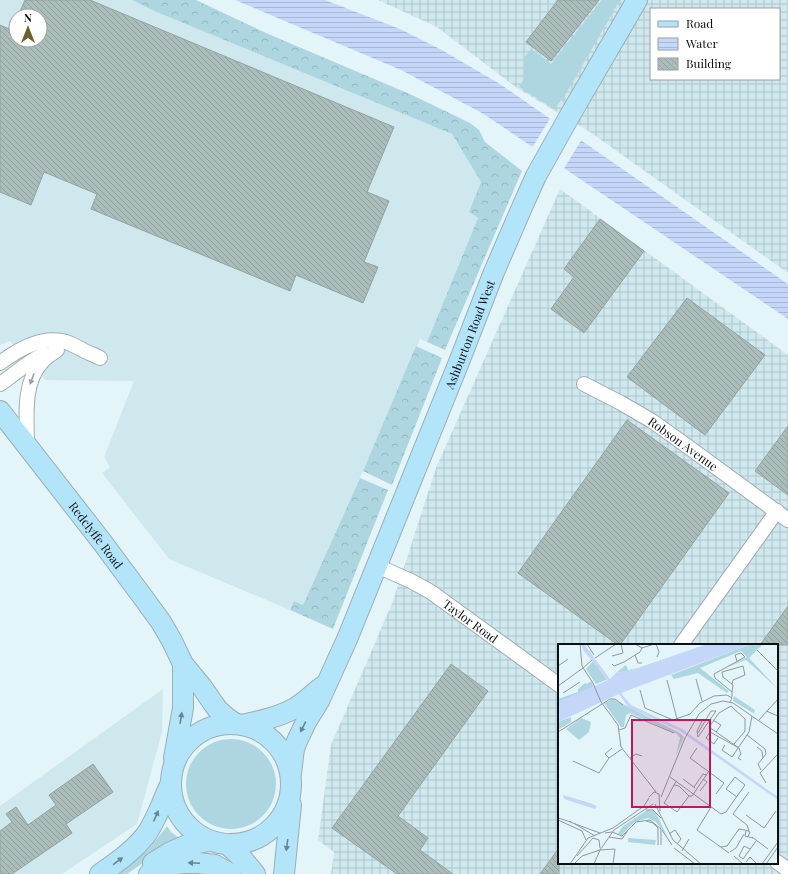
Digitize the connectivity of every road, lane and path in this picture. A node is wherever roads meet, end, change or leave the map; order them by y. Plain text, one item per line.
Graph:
1 (637, 0) edge
2 (57, 350) junction
3 (83, 350) junction
4 (100, 358) dead end
5 (0, 364) edge
6 (0, 384) edge
7 (584, 384) dead end
8 (0, 411) edge
9 (27, 446) junction
10 (777, 511) junction
11 (788, 520) edge
12 (377, 566) junction
13 (682, 644) edge
14 (183, 664) junction
15 (329, 681) junction
16 (558, 684) edge
17 (239, 725) junction
18 (291, 773) junction
19 (171, 776) junction
20 (291, 793) junction
21 (219, 843) junction
22 (778, 863) edge
23 (788, 870) edge
24 (100, 874) edge
25 (139, 874) edge
26 (149, 874) edge
27 (231, 874) edge
28 (255, 874) edge
29 (284, 874) edge

1 - 12 main road, Ashburton Road West
2 - 3 street
2 - 6 street
2 -> 9 street
3 - 4 street
3 - 5 street
7 - 10 street, Robson Avenue
8 - 9 main road, Redclyffe Road
9 - 14 main road, Redclyffe Road
10 - 11 street, Robson Avenue
10 - 13 street
12 - 15 main road, Ashburton Road West
12 - 16 street, Taylor Road
14 - 17 main road, Redclyffe Road
19 -> 14 main road, Redclyffe Road
15 - 17 main road, Ashburton Road West
15 -> 18 main road, Ashburton Road West
17 - 18 main road
17 - 19 main road
18 - 20 main road
19 - 21 main road
24 -> 19 main road
20 - 21 main road
20 -> 29 main road
21 - 25 main road
21 - 28 main road
22 - 23 street
27 -> 26 main road

